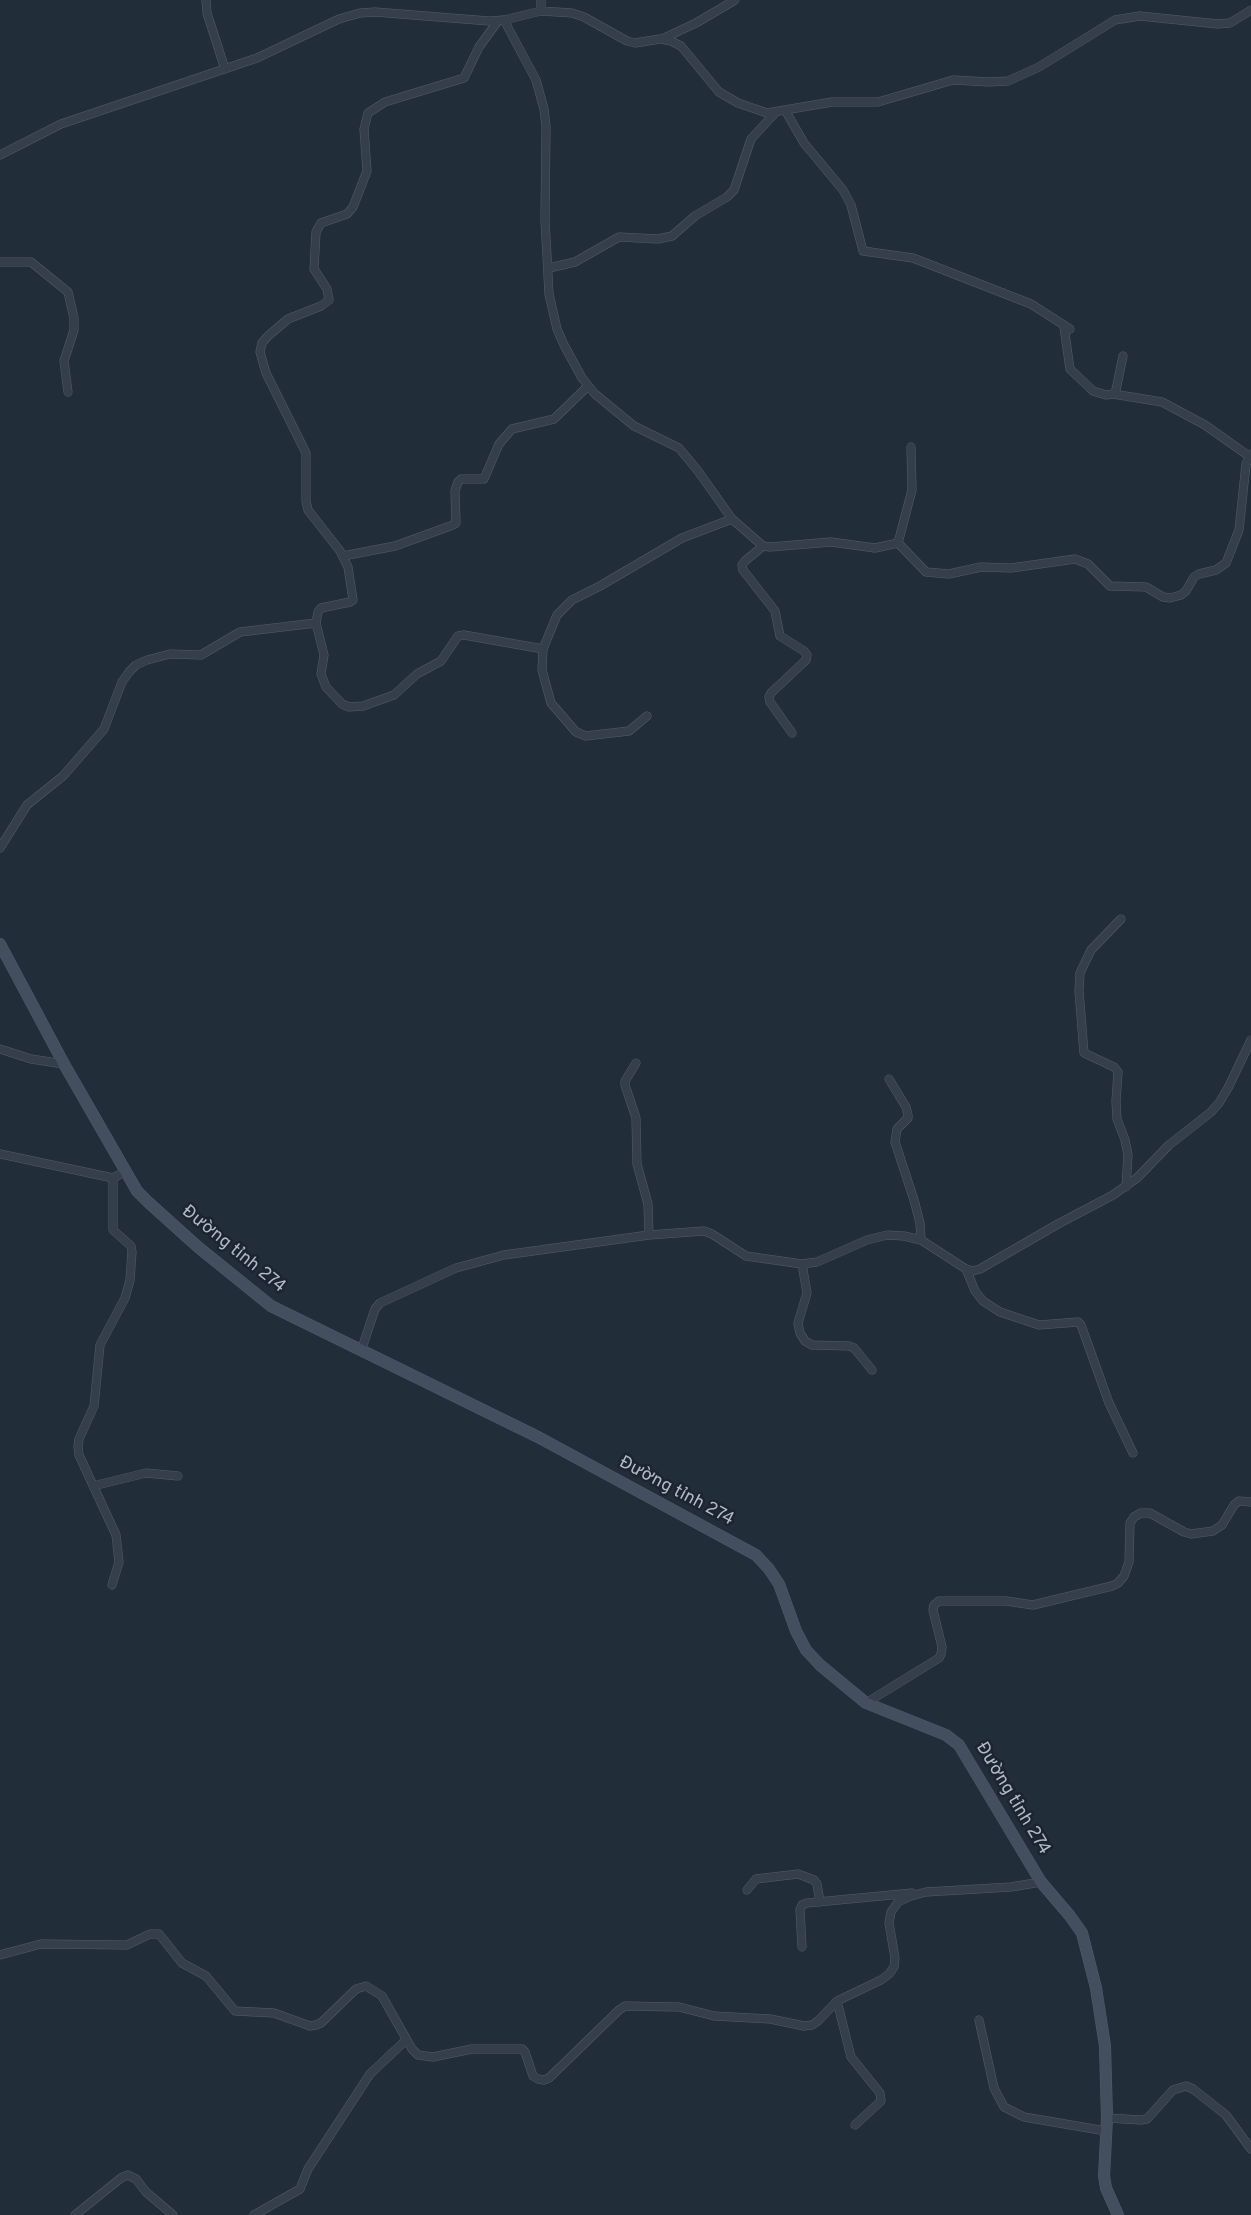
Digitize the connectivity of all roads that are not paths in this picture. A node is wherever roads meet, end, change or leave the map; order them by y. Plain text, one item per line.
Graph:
1 (206, 0) edge
2 (540, 0) edge
3 (735, 0) edge
4 (1251, 10) edge
5 (541, 11) junction
6 (501, 20) junction
7 (660, 40) junction
8 (225, 69) junction
9 (785, 110) junction
10 (776, 112) junction
11 (0, 155) edge
12 (0, 262) edge
13 (549, 268) junction
14 (1124, 356) dead end
15 (588, 386) junction
16 (68, 392) dead end
17 (1113, 394) junction
18 (912, 447) dead end
19 (1250, 455) edge
20 (732, 519) junction
21 (898, 543) junction
22 (762, 546) junction
23 (343, 556) junction
24 (316, 623) junction
25 (543, 650) junction
26 (647, 716) dead end
27 (792, 733) dead end
28 (0, 848) edge
29 (1121, 919) dead end
30 (0, 944) edge
31 (1251, 1040) edge
32 (0, 1049) edge
33 (636, 1063) dead end
34 (64, 1064) junction
35 (889, 1079) dead end
36 (0, 1154) edge
37 (126, 1171) junction
38 (113, 1178) junction
39 (1126, 1187) junction
40 (649, 1236) junction
41 (921, 1240) junction
42 (802, 1264) junction
43 (966, 1270) junction
44 (361, 1351) junction
45 (872, 1370) dead end
46 (1133, 1453) dead end
47 (178, 1476) dead end
48 (93, 1486) junction
49 (1251, 1502) edge
50 (112, 1585) dead end
51 (866, 1703) junction
52 (1041, 1882) junction
53 (747, 1890) dead end
54 (926, 1892) junction
55 (820, 1902) junction
56 (802, 1948) dead end
57 (0, 1955) edge
58 (836, 2002) junction
59 (979, 2020) dead end
60 (406, 2040) junction
61 (1107, 2118) junction
62 (856, 2125) dead end
63 (1106, 2131) junction
64 (1251, 2149) edge
65 (75, 2215) edge
66 (173, 2215) edge
67 (254, 2215) edge
68 (1118, 2215) edge

1 - 8 street
2 - 5 street
3 - 7 street
4 - 9 street
5 - 6 street
5 - 7 street
6 - 8 street
6 - 13 street
6 - 23 street
7 - 10 street
8 - 11 street
9 - 10 street
9 - 17 street
10 - 13 street
12 - 16 street
13 - 15 street
14 - 17 street
15 - 20 street
15 - 23 street
17 - 19 street
18 - 21 street
19 - 21 street
20 - 22 street
20 - 25 street
21 - 22 street
22 - 27 street
23 - 24 street
24 - 25 street
24 - 28 street
25 - 26 street
29 - 39 street
30 - 34 main road, Đường tỉnh 274
31 - 39 street
32 - 34 street
33 - 40 street
34 - 37 main road, Đường tỉnh 274
35 - 41 street
36 - 38 street
37 - 38 street
37 - 44 main road, Đường tỉnh 274
38 - 48 street
39 - 43 street
40 - 42 street
40 - 44 street
41 - 42 street
41 - 43 street
42 - 45 street
43 - 46 street
44 - 51 main road, Đường tỉnh 274
47 - 48 street
48 - 50 street
49 - 51 street
51 - 52 main road, Đường tỉnh 274
52 - 54 street
52 - 61 main road, Đường tỉnh 274
53 - 55 street
54 - 55 street
54 - 58 street
55 - 56 street
57 - 60 street
58 - 60 street
58 - 62 street
59 - 63 street
60 - 67 street
61 - 63 main road, Đường tỉnh 274
61 - 64 street
63 - 68 main road, Đường tỉnh 274
65 - 66 street

